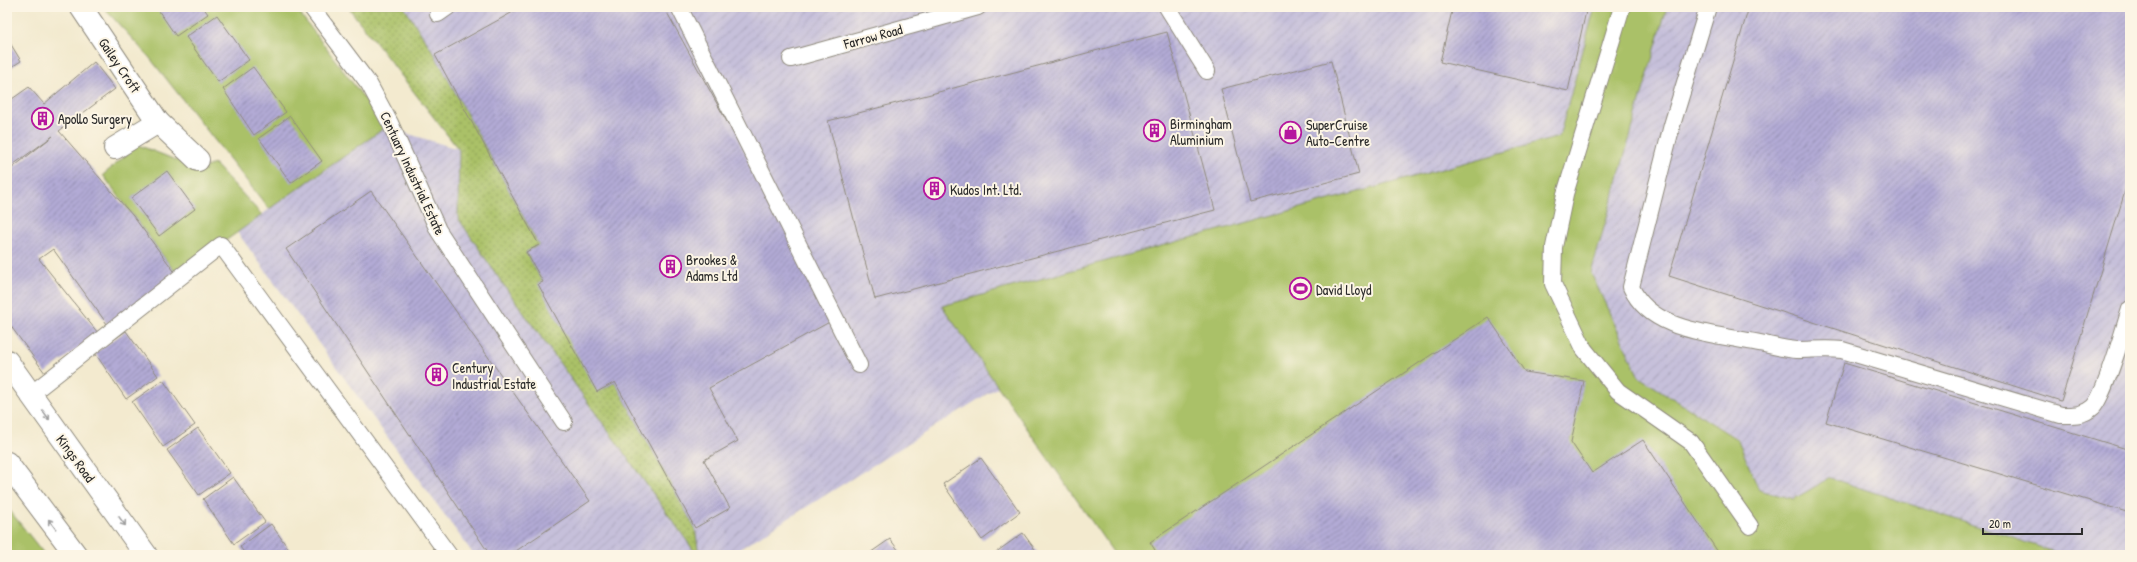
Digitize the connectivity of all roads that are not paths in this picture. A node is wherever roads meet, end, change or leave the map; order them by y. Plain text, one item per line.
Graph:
1 (81, 7) edge
2 (311, 7) edge
3 (679, 7) edge
4 (978, 7) edge
5 (1167, 7) edge
6 (1622, 7) edge
7 (1708, 7) edge
8 (791, 59) dead end
9 (1207, 71) dead end
10 (158, 122) junction
11 (115, 148) dead end
12 (198, 160) dead end
13 (2130, 309) edge
14 (7, 361) edge
15 (860, 365) dead end
16 (31, 394) junction
17 (564, 422) dead end
18 (7, 463) edge
19 (1750, 526) dead end
20 (76, 555) edge
21 (146, 555) edge
22 (449, 555) edge

1 - 10 main road, Gailey Croft
2 - 17 lane, Centuary Industrial Estate
3 - 15 lane
4 - 8 lane, Farrow Road
5 - 9 lane
6 - 19 lane
7 - 13 lane
10 - 11 main road
10 - 12 main road, Gailey Croft
14 - 16 main road, Kings Road
16 -> 21 main road, Kings Road
16 - 22 lane
20 -> 18 main road

